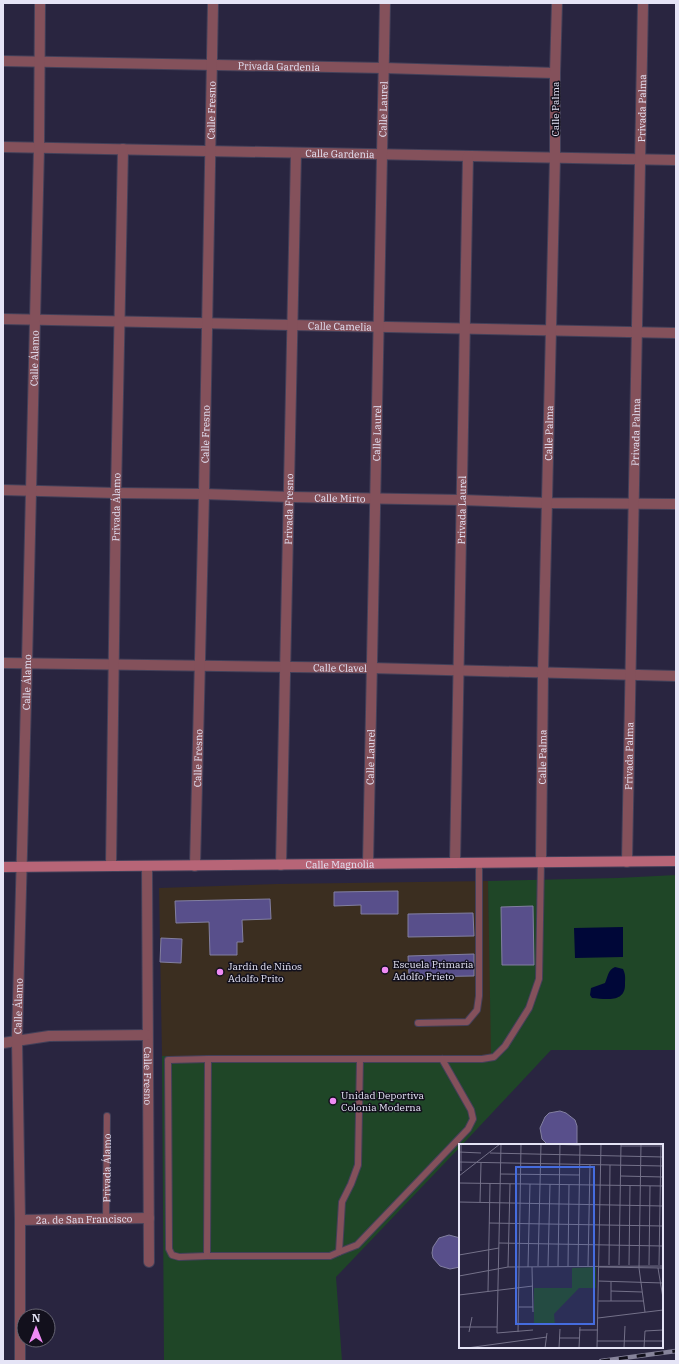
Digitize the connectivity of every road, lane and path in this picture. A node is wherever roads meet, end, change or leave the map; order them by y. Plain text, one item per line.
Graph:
1 (40, 3) edge
2 (213, 3) edge
3 (385, 3) edge
4 (557, 3) edge
5 (643, 3) edge
6 (3, 61) edge
7 (40, 62) junction
8 (212, 65) junction
9 (384, 68) junction
10 (555, 73) junction
11 (3, 147) edge
12 (39, 148) junction
13 (123, 149) junction
14 (210, 151) junction
15 (296, 153) junction
16 (382, 154) junction
17 (468, 156) junction
18 (555, 157) junction
19 (642, 158) junction
20 (676, 160) edge
21 (3, 319) edge
22 (34, 320) junction
23 (120, 322) junction
24 (207, 322) junction
25 (293, 324) junction
26 (379, 327) junction
27 (465, 329) junction
28 (551, 330) junction
29 (637, 332) junction
30 (676, 332) edge
31 (3, 490) edge
32 (31, 491) junction
33 (116, 493) junction
34 (204, 494) junction
35 (290, 497) junction
36 (376, 498) junction
37 (462, 500) junction
38 (547, 503) junction
39 (633, 503) junction
40 (676, 504) edge
41 (3, 663) edge
42 (28, 663) junction
43 (114, 664) junction
44 (200, 666) junction
45 (286, 667) junction
46 (371, 668) junction
47 (458, 670) junction
48 (543, 672) junction
49 (630, 674) junction
50 (676, 676) edge
51 (676, 861) edge
52 (541, 862) junction
53 (627, 862) junction
54 (455, 863) junction
55 (480, 863) junction
56 (368, 864) junction
57 (281, 865) junction
58 (21, 866) junction
59 (111, 866) junction
60 (147, 866) junction
61 (195, 866) junction
62 (3, 867) edge
63 (418, 1023) dead end
64 (148, 1036) junction
65 (17, 1040) junction
66 (3, 1043) edge
67 (208, 1059) junction
68 (360, 1059) junction
69 (442, 1059) junction
70 (107, 1116) dead end
71 (149, 1218) junction
72 (106, 1219) junction
73 (20, 1220) junction
74 (339, 1252) junction
75 (208, 1256) junction
76 (149, 1262) dead end
77 (20, 1361) edge

1 - 7 street, Calle Álamo
2 - 8 street, Calle Fresno
3 - 9 street, Calle Laurel
4 - 10 street, Calle Palma
5 - 19 street, Privada Palma
6 - 7 street, Privada Gardenia
7 - 8 street, Privada Gardenia
7 - 12 street, Calle Álamo
8 - 9 street, Privada Gardenia
8 - 14 street, Calle Fresno
9 - 10 street, Privada Gardenia
9 - 16 street, Calle Laurel
10 - 18 street, Calle Palma
11 - 12 street, Calle Gardenia
12 - 13 street, Calle Gardenia
12 - 22 street, Calle Álamo
13 - 14 street, Calle Gardenia
13 - 23 street, Privada Álamo
14 - 15 street, Calle Gardenia
14 - 24 street, Calle Fresno
15 - 16 street, Calle Gardenia
15 - 25 street, Privada Fresno
16 - 17 street, Calle Gardenia
16 - 26 street, Calle Laurel
17 - 18 street, Calle Gardenia
17 - 27 street, Privada Laurel
18 - 19 street, Calle Gardenia
18 - 28 street, Calle Palma
19 - 20 street, Calle Gardenia
19 - 29 street, Privada Palma
21 - 22 street, Calle Camelia
22 - 23 street, Calle Camelia
22 - 32 street, Calle Álamo
23 - 24 street, Calle Camelia
23 - 33 street, Privada Álamo
24 - 25 street, Calle Camelia
24 - 34 street, Calle Fresno
25 - 26 street, Calle Camelia
25 - 35 street, Privada Fresno
26 - 27 street, Calle Camelia
26 - 36 street, Calle Laurel
27 - 28 street, Calle Camelia
27 - 37 street, Privada Laurel
28 - 29 street, Calle Camelia
28 - 38 street, Calle Palma
29 - 30 street, Calle Camelia
29 - 39 street, Privada Palma
31 - 32 street, Calle Mirto
32 - 33 street, Calle Mirto
32 - 42 street, Calle Álamo
33 - 34 street, Calle Mirto
33 - 43 street, Privada Álamo
34 - 35 street, Calle Mirto
34 - 44 street, Calle Fresno
35 - 36 street, Calle Mirto
35 - 45 street, Privada Fresno
36 - 37 street, Calle Mirto
36 - 46 street, Calle Laurel
37 - 38 street, Calle Mirto
37 - 47 street, Privada Laurel
38 - 39 street, Calle Mirto
38 - 48 street, Calle Palma
39 - 40 street, Calle Mirto
39 - 49 street, Privada Palma
41 - 42 street, Calle Clavel
42 - 43 street, Calle Clavel
42 - 58 street, Calle Álamo
43 - 44 street, Calle Clavel
43 - 59 street, Privada Álamo
44 - 45 street, Calle Clavel
44 - 61 street, Calle Fresno
45 - 46 street, Calle Clavel
45 - 57 street, Privada Fresno
46 - 47 street, Calle Clavel
46 - 56 street, Calle Laurel
47 - 48 street, Calle Clavel
47 - 54 street, Privada Laurel
48 - 49 street, Calle Clavel
48 - 52 street, Calle Palma
49 - 50 street, Calle Clavel
49 - 53 street, Privada Palma
51 - 53 street, Calle Magnolia
52 - 53 street, Calle Magnolia
52 - 55 street, Calle Magnolia
52 - 69 lane
54 - 55 street, Calle Magnolia
54 - 56 street, Calle Magnolia
55 - 63 lane
56 - 57 street, Calle Magnolia
57 - 61 street, Calle Magnolia
58 - 59 street, Calle Magnolia
58 - 62 street, Calle Magnolia
58 - 65 street, Calle Álamo
59 - 60 street, Calle Magnolia
60 - 61 street, Calle Magnolia
60 - 64 street, Calle Fresno
64 - 65 street
64 - 71 street, Calle Fresno
65 - 66 street
65 - 73 street, Calle Álamo
67 - 68 lane
67 - 75 lane
67 - 75 lane
68 - 69 lane
68 - 74 lane
69 - 74 lane
70 - 72 lane, Privada Álamo
71 - 72 street, 2a. de San Francisco
71 - 76 street, Calle Fresno
72 - 73 street, 2a. de San Francisco
73 - 77 street, Calle Álamo
74 - 75 lane

